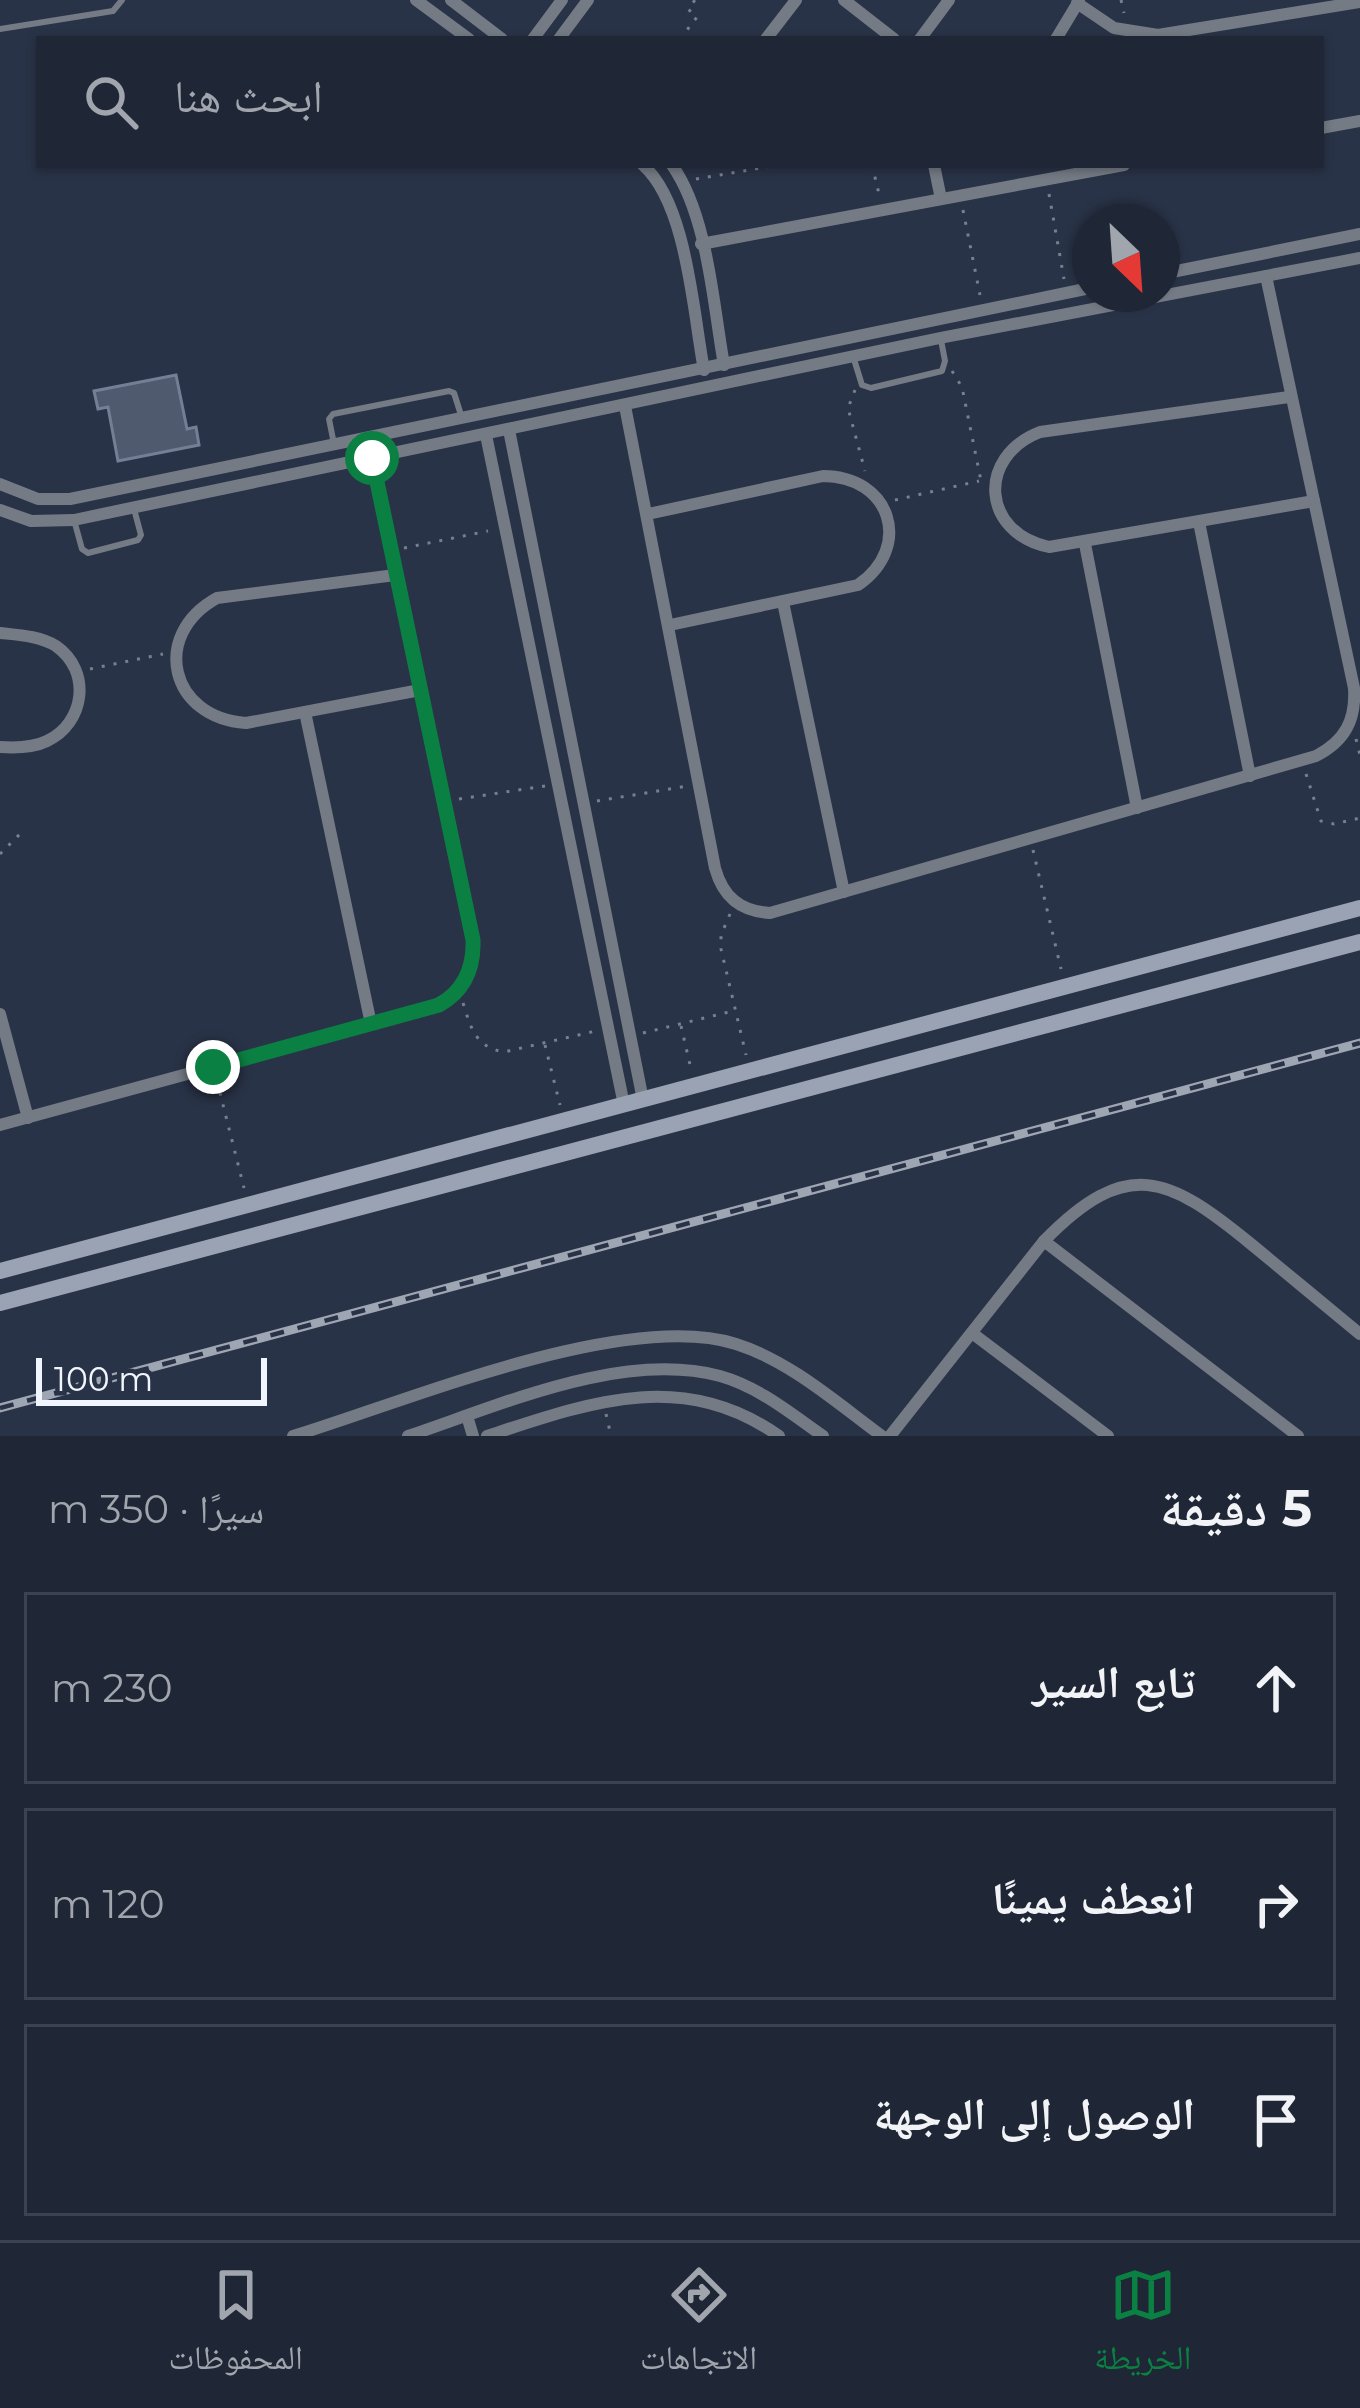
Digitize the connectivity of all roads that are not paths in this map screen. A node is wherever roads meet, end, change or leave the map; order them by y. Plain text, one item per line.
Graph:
1 (122, 0) edge
2 (416, 0) edge
3 (451, 0) edge
4 (588, 0) edge
5 (796, 0) edge
6 (844, 0) edge
7 (949, 0) edge
8 (561, 2) edge
9 (1078, 2) edge
10 (1360, 2) edge
11 (576, 16) junction
12 (0, 28) edge
13 (465, 36) edge
14 (498, 36) edge
15 (534, 36) edge
16 (561, 36) edge
17 (768, 36) edge
18 (890, 36) edge
19 (922, 36) edge
20 (1058, 36) edge
21 (1360, 121) edge
22 (1324, 127) edge
23 (646, 168) edge
24 (674, 168) edge
25 (935, 168) edge
26 (1094, 168) edge
27 (1064, 171) edge
28 (941, 200) junction
29 (1360, 234) edge
30 (701, 244) junction
31 (1360, 258) edge
32 (1180, 270) edge
33 (1266, 276) junction
34 (1072, 291) edge
35 (713, 304) junction
36 (693, 307) junction
37 (940, 338) junction
38 (810, 344) junction
39 (853, 356) junction
40 (724, 365) junction
41 (815, 365) junction
42 (704, 370) junction
43 (1289, 398) junction
44 (625, 406) junction
45 (463, 419) junction
46 (418, 428) junction
47 (509, 430) junction
48 (486, 435) junction
49 (334, 445) junction
50 (422, 448) junction
51 (372, 458) junction
52 (0, 484) edge
53 (102, 492) junction
54 (520, 492) junction
55 (500, 496) junction
56 (1314, 501) junction
57 (134, 508) junction
58 (0, 510) edge
59 (109, 513) junction
60 (648, 514) junction
61 (74, 520) junction
62 (1199, 522) junction
63 (1085, 544) junction
64 (395, 575) junction
65 (783, 602) junction
66 (670, 625) junction
67 (0, 633) edge
68 (420, 690) junction
69 (305, 712) junction
70 (0, 747) edge
71 (1250, 776) junction
72 (1137, 808) junction
73 (844, 892) junction
74 (1360, 908) edge
75 (1360, 942) edge
76 (1071, 987) junction
77 (0, 1014) edge
78 (1084, 1017) junction
79 (371, 1024) junction
80 (630, 1039) junction
81 (612, 1046) junction
82 (643, 1100) junction
83 (624, 1105) junction
84 (28, 1118) junction
85 (0, 1125) edge
86 (297, 1192) junction
87 (305, 1223) junction
88 (1044, 1241) junction
89 (9, 1268) edge
90 (26, 1296) junction
91 (0, 1303) edge
92 (972, 1333) junction
93 (1360, 1334) edge
94 (597, 1378) junction
95 (603, 1403) junction
96 (467, 1416) junction
97 (293, 1436) edge
98 (408, 1436) edge
99 (473, 1436) edge
100 (487, 1436) edge
101 (779, 1436) edge
102 (823, 1436) edge
103 (886, 1436) edge
104 (1108, 1436) edge
105 (1298, 1436) edge

1 - 12 lane
2 - 13 street
3 - 14 street
4 - 11 street
5 - 17 street
6 - 18 street
7 - 19 street
8 - 11 street
8 - 15 street
9 - 10 street
9 - 20 street
11 - 16 street
21 - 22 street
23 - 36 street
24 - 30 street
25 - 28 street
26 - 27 street
27 - 28 street
28 - 30 street
29 - 32 street
30 - 35 street
31 - 33 street
33 - 37 street
33 - 43 street
34 - 38 street
35 - 36 street
35 - 40 street
36 - 42 street
37 - 39 street
37 - 39 lane
38 - 40 street
38 - 41 street
39 - 41 street
40 - 42 street
41 - 44 street
42 - 45 street
43 - 56 street
43 - 63 street
44 - 47 street
44 - 60 street
45 - 46 street
45 - 49 lane
46 - 49 street
46 - 50 street
47 - 48 street
47 - 54 street
48 - 50 street
48 - 55 street
49 - 53 street
50 - 51 street
51 - 57 street
51 - 64 street
52 - 53 street
53 - 59 street
54 - 55 street
54 - 80 street
55 - 81 street
56 - 62 street
56 - 71 street
57 - 59 street
57 - 61 lane
58 - 61 street
59 - 61 street
60 - 65 street
60 - 66 street
62 - 63 street
62 - 71 street
63 - 72 street
64 - 68 street
64 - 69 street
65 - 66 street
65 - 73 street
66 - 73 street
67 - 70 street
68 - 69 street
68 - 79 street
69 - 79 street
71 - 72 street
72 - 73 street
74 - 76 street
75 - 78 street
76 - 78 street
76 - 82 street
77 - 84 street
78 - 87 street
79 - 84 street
80 - 81 street
80 - 82 street
81 - 83 street
82 - 83 street
83 - 86 street
84 - 85 street
86 - 87 street
86 - 89 street
87 - 90 street
88 - 92 street
88 - 93 street
88 - 105 street
89 - 90 street
90 - 91 street
92 - 103 street
92 - 104 street
94 - 95 street
94 - 96 street
94 - 102 street
95 - 100 street
95 - 101 street
96 - 98 street
96 - 99 street
97 - 103 street

